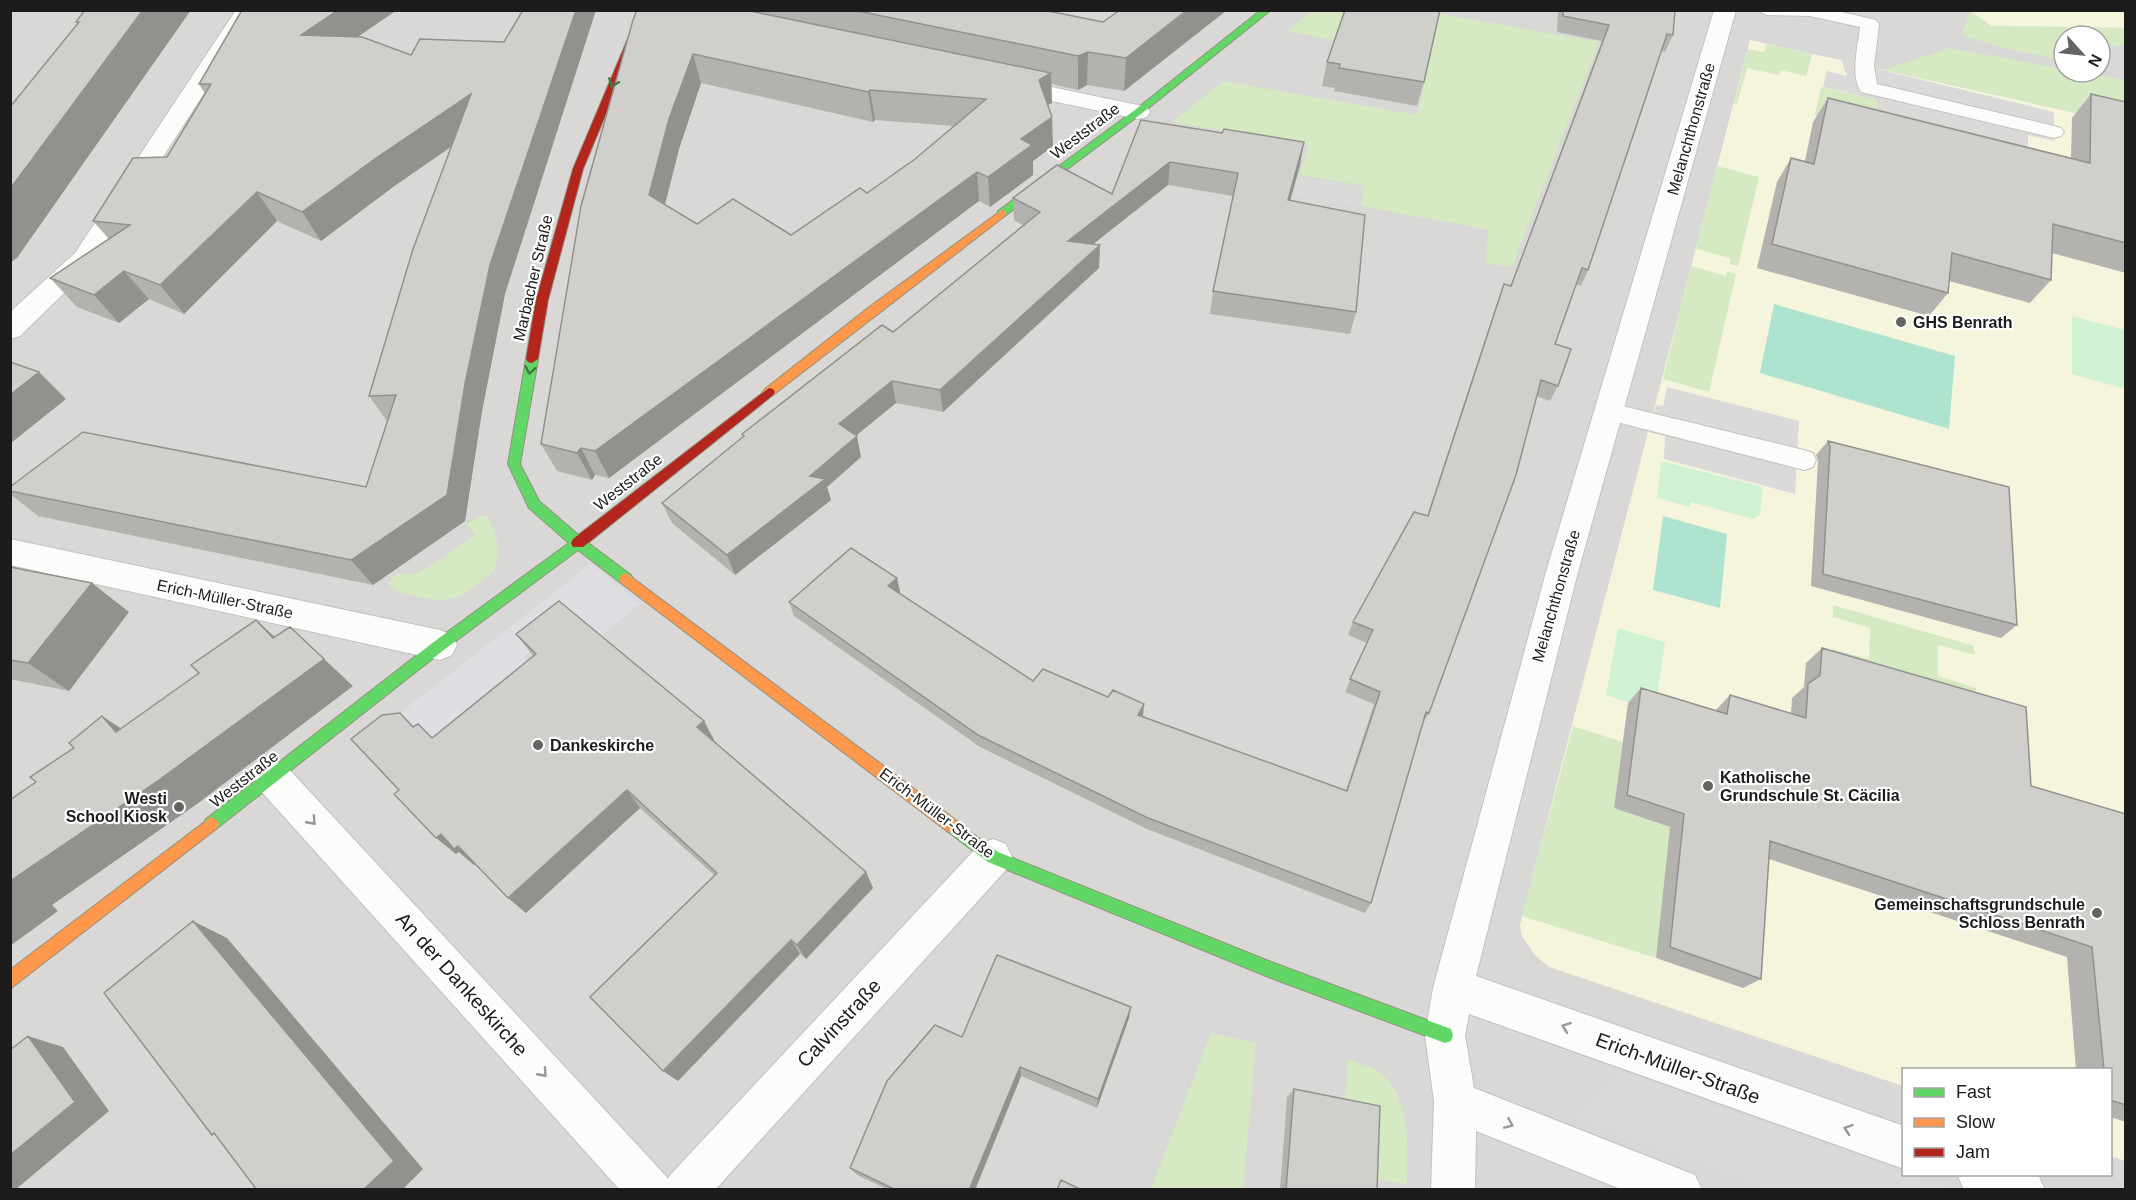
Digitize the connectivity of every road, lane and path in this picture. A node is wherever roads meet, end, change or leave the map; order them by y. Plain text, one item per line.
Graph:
1 (247, 10) edge
2 (1267, 10) edge
3 (1725, 10) edge
4 (1766, 10) edge
5 (653, 11) edge
6 (1810, 11) edge
7 (988, 81) edge
8 (1138, 112) junction
9 (2054, 132) dead end
10 (10, 329) edge
11 (1610, 412) junction
12 (1804, 460) dead end
13 (578, 543) junction
14 (10, 552) edge
15 (440, 645) junction
16 (273, 778) junction
17 (993, 856) junction
18 (10, 981) edge
19 (1453, 988) junction
20 (1445, 1035) junction
21 (1455, 1101) junction
22 (1902, 1147) edge
23 (1984, 1176) edge
24 (650, 1190) edge
25 (686, 1190) edge
26 (1453, 1190) edge
27 (1680, 1190) edge
28 (2023, 1190) edge

1 - 10 street
2 - 8 street, Weststraße
3 - 11 street, Melanchthonstraße
4 - 6 lane
5 -> 13 street, Marbacher Straße
6 - 9 lane
7 - 8 street
8 - 13 street, Weststraße
11 - 12 lane
11 - 19 street, Melanchthonstraße
13 - 15 street, Weststraße
13 - 17 street, Erich-Müller-Straße
14 - 15 street, Erich-Müller-Straße
15 - 16 street, Weststraße
16 - 18 street, Weststraße
16 -> 24 street, An der Dankeskirche
17 - 20 street, Erich-Müller-Straße
17 - 25 street, Calvinstraße
19 - 20 street, Melanchthonstraße
22 -> 19 street, Erich-Müller-Straße
20 - 21 street, Melanchthonstraße
21 - 26 street, Melanchthonstraße
21 -> 27 street
23 - 28 street

